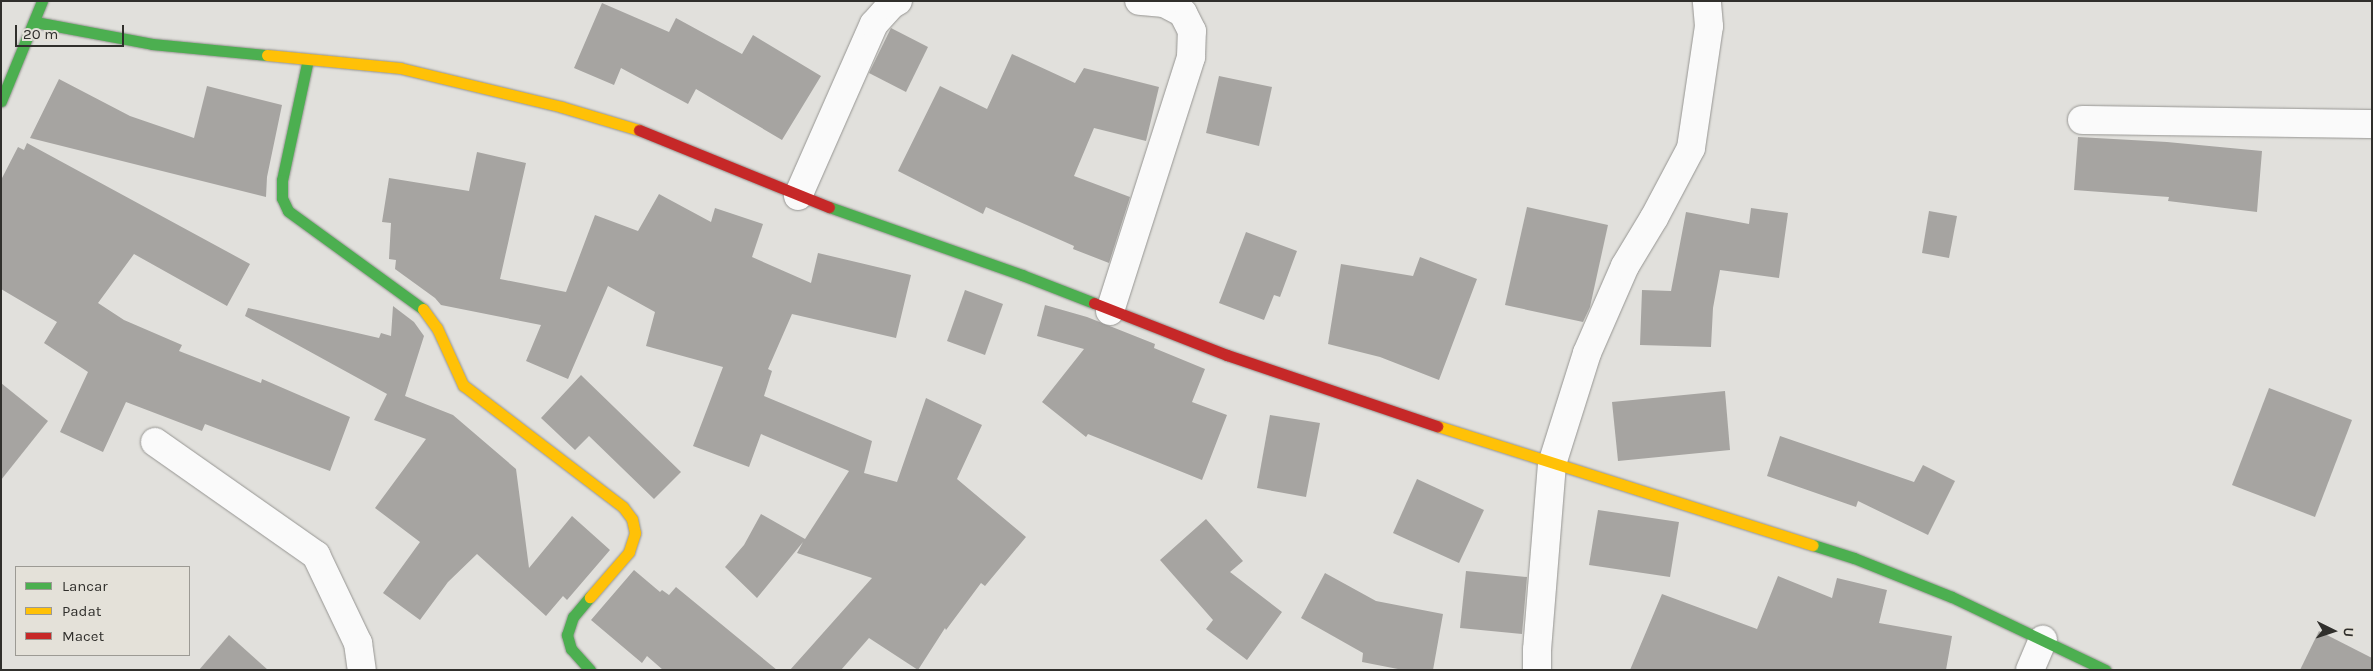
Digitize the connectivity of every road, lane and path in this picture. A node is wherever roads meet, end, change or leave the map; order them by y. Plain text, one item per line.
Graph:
1 (42, 1) edge
2 (898, 1) edge
3 (1139, 1) edge
4 (1707, 1) edge
5 (35, 22) junction
6 (308, 59) junction
7 (1, 101) edge
8 (2082, 120) dead end
9 (2372, 124) edge
10 (798, 196) junction
11 (1110, 311) junction
12 (155, 442) dead end
13 (1552, 464) junction
14 (2043, 640) junction
15 (362, 670) edge
16 (590, 670) edge
17 (1538, 670) edge
18 (2030, 670) edge
19 (2105, 670) edge

1 - 5 street
2 - 10 street
3 - 11 street
4 - 13 street
5 - 6 street
5 - 7 street
6 - 10 street
6 - 16 street
8 - 9 street
10 - 11 street
11 - 13 street
12 - 15 street
13 - 14 street
13 - 17 street
14 - 18 street
14 - 19 street

